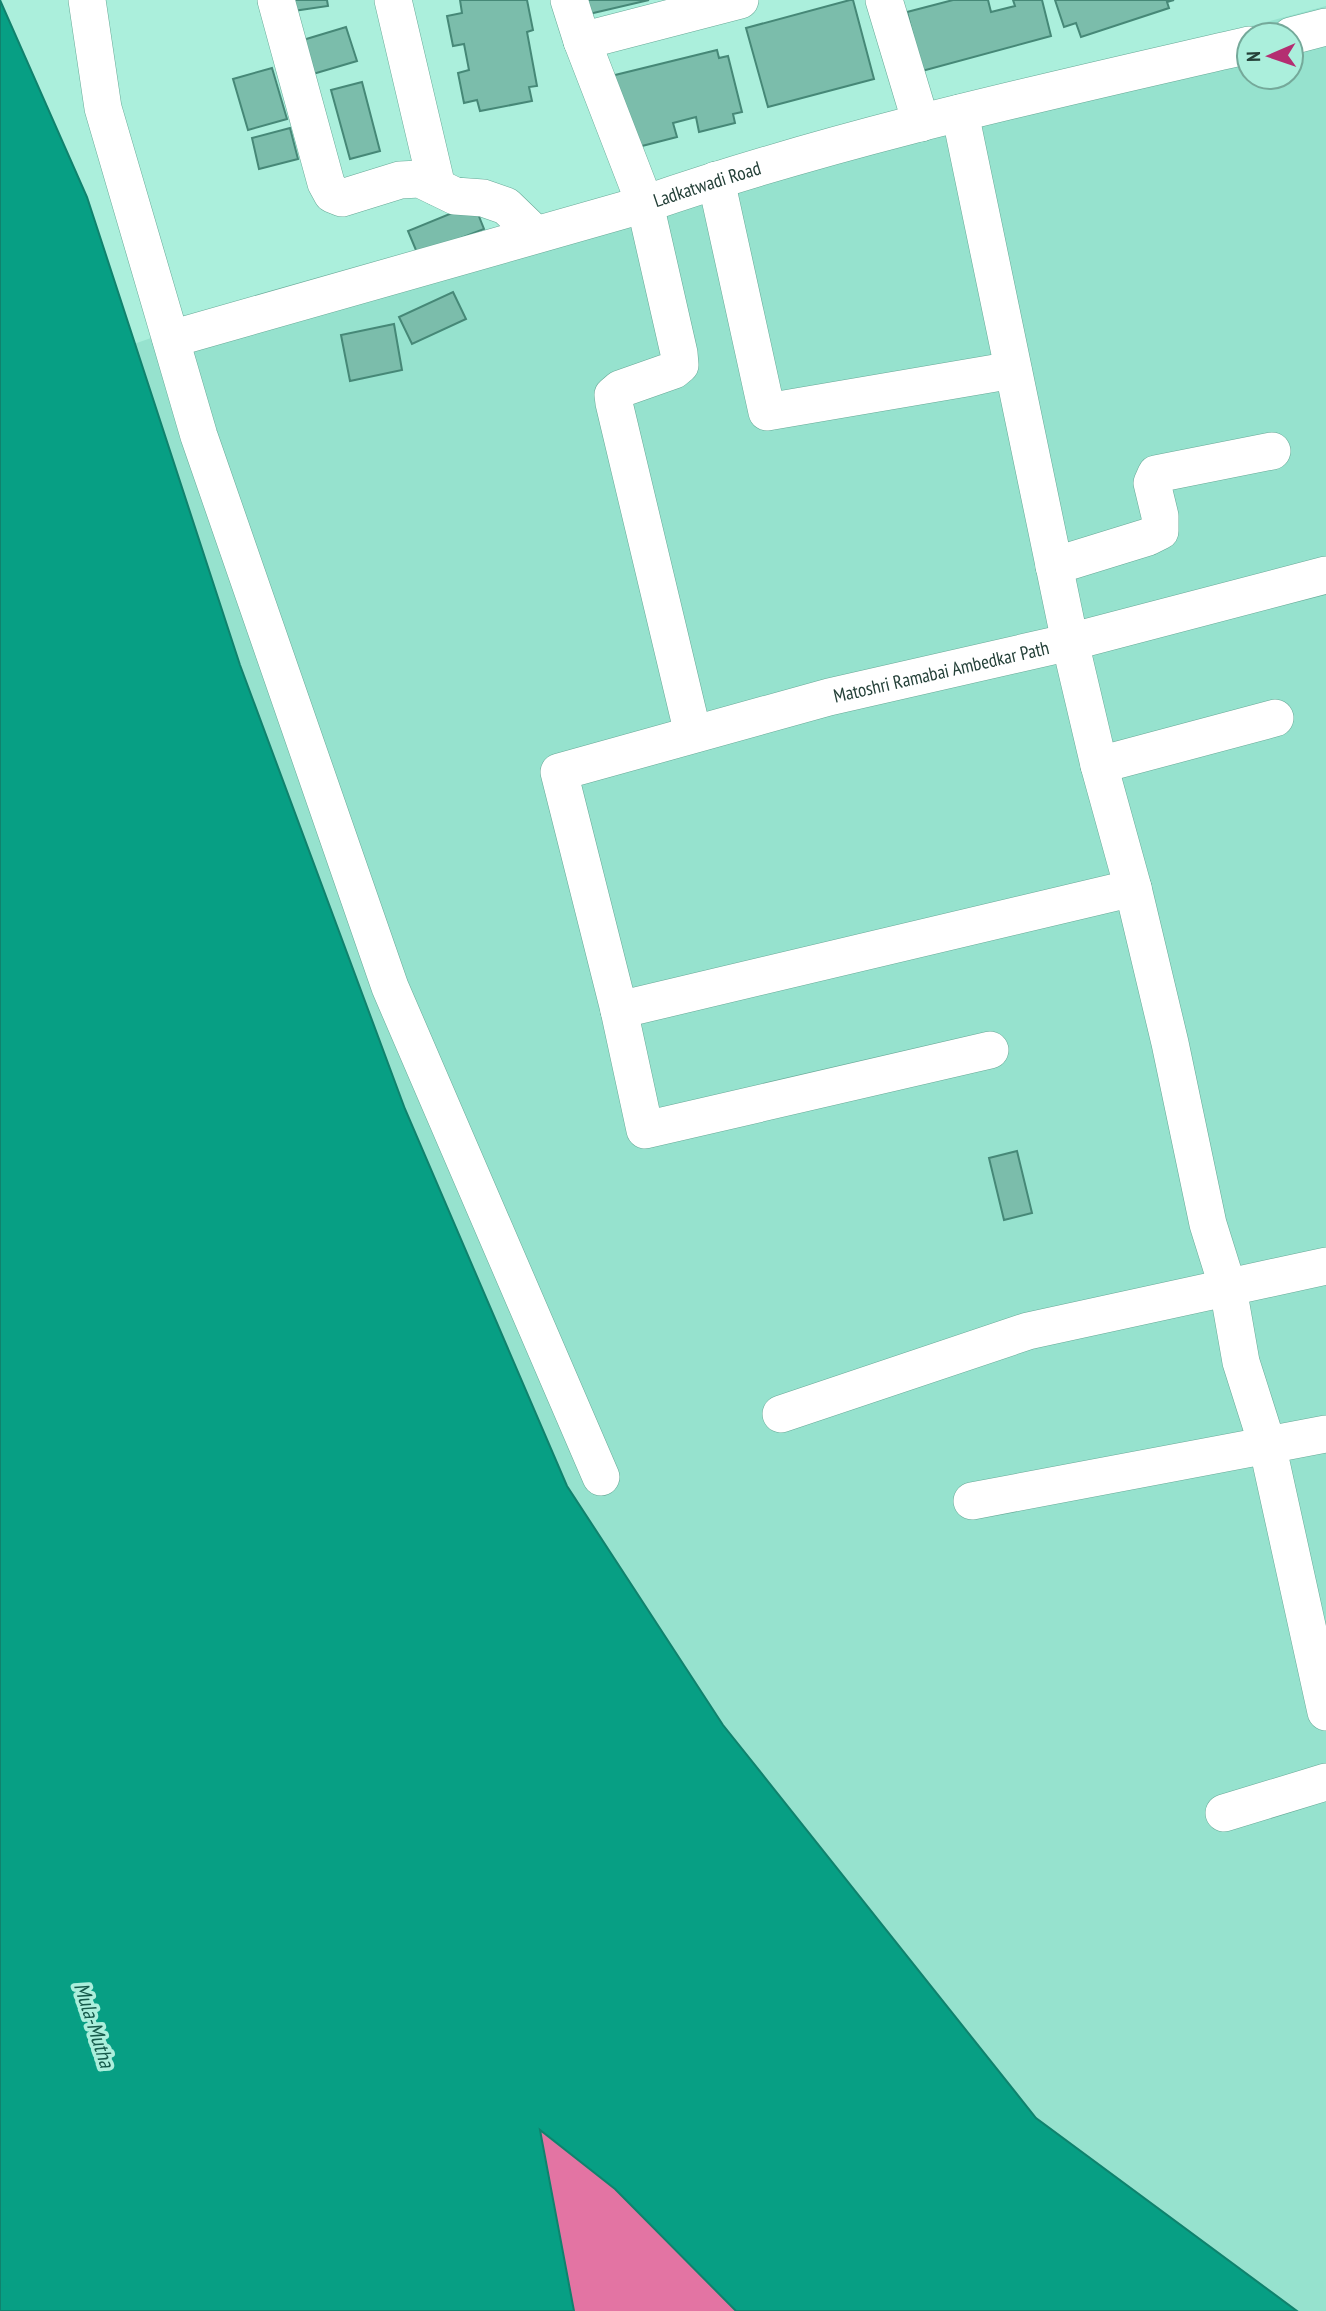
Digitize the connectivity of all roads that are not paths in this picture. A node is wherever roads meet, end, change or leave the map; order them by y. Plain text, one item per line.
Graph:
1 (87, 0) edge
2 (276, 0) edge
3 (393, 0) edge
4 (569, 0) edge
5 (740, 0) edge
6 (884, 0) edge
7 (1326, 27) edge
8 (1305, 32) edge
9 (582, 41) junction
10 (1235, 48) edge
11 (960, 113) junction
12 (921, 123) junction
13 (716, 180) junction
14 (437, 187) junction
15 (645, 205) junction
16 (535, 234) junction
17 (171, 339) junction
18 (1013, 370) junction
19 (1272, 451) dead end
20 (1054, 566) junction
21 (1326, 575) edge
22 (1070, 642) junction
23 (1275, 718) dead end
24 (693, 734) junction
25 (1098, 765) junction
26 (1133, 888) junction
27 (619, 1010) junction
28 (990, 1049) dead end
29 (1326, 1266) edge
30 (1228, 1288) junction
31 (781, 1413) dead end
32 (1326, 1434) edge
33 (1267, 1444) junction
34 (601, 1477) dead end
35 (972, 1501) dead end
36 (1326, 1712) edge
37 (1326, 1782) edge
38 (1224, 1813) dead end

1 - 17 street
2 - 14 street
3 - 14 street
4 - 9 street
5 - 9 street
6 - 12 street
7 - 8 street
9 - 15 street
10 - 11 street, Ladkatwadi Road
11 - 12 street, Ladkatwadi Road
11 - 18 street
12 - 13 street, Ladkatwadi Road
13 - 15 street, Ladkatwadi Road
13 - 18 street
14 - 16 street
15 - 16 street, Ladkatwadi Road
15 - 24 street
16 - 17 street, Ladkatwadi Road
17 - 34 street
18 - 20 street
19 - 20 street
20 - 22 street
21 - 22 street, Matoshri Ramabai Ambedkar Path
22 - 24 street, Matoshri Ramabai Ambedkar Path
22 - 25 street
23 - 25 street
24 - 27 street, Matoshri Ramabai Ambedkar Path
25 - 26 street
26 - 27 street
26 - 30 street
27 - 28 street
29 - 30 street
30 - 31 street
30 - 33 street
32 - 33 street
33 - 35 street
33 - 36 street
37 - 38 street

